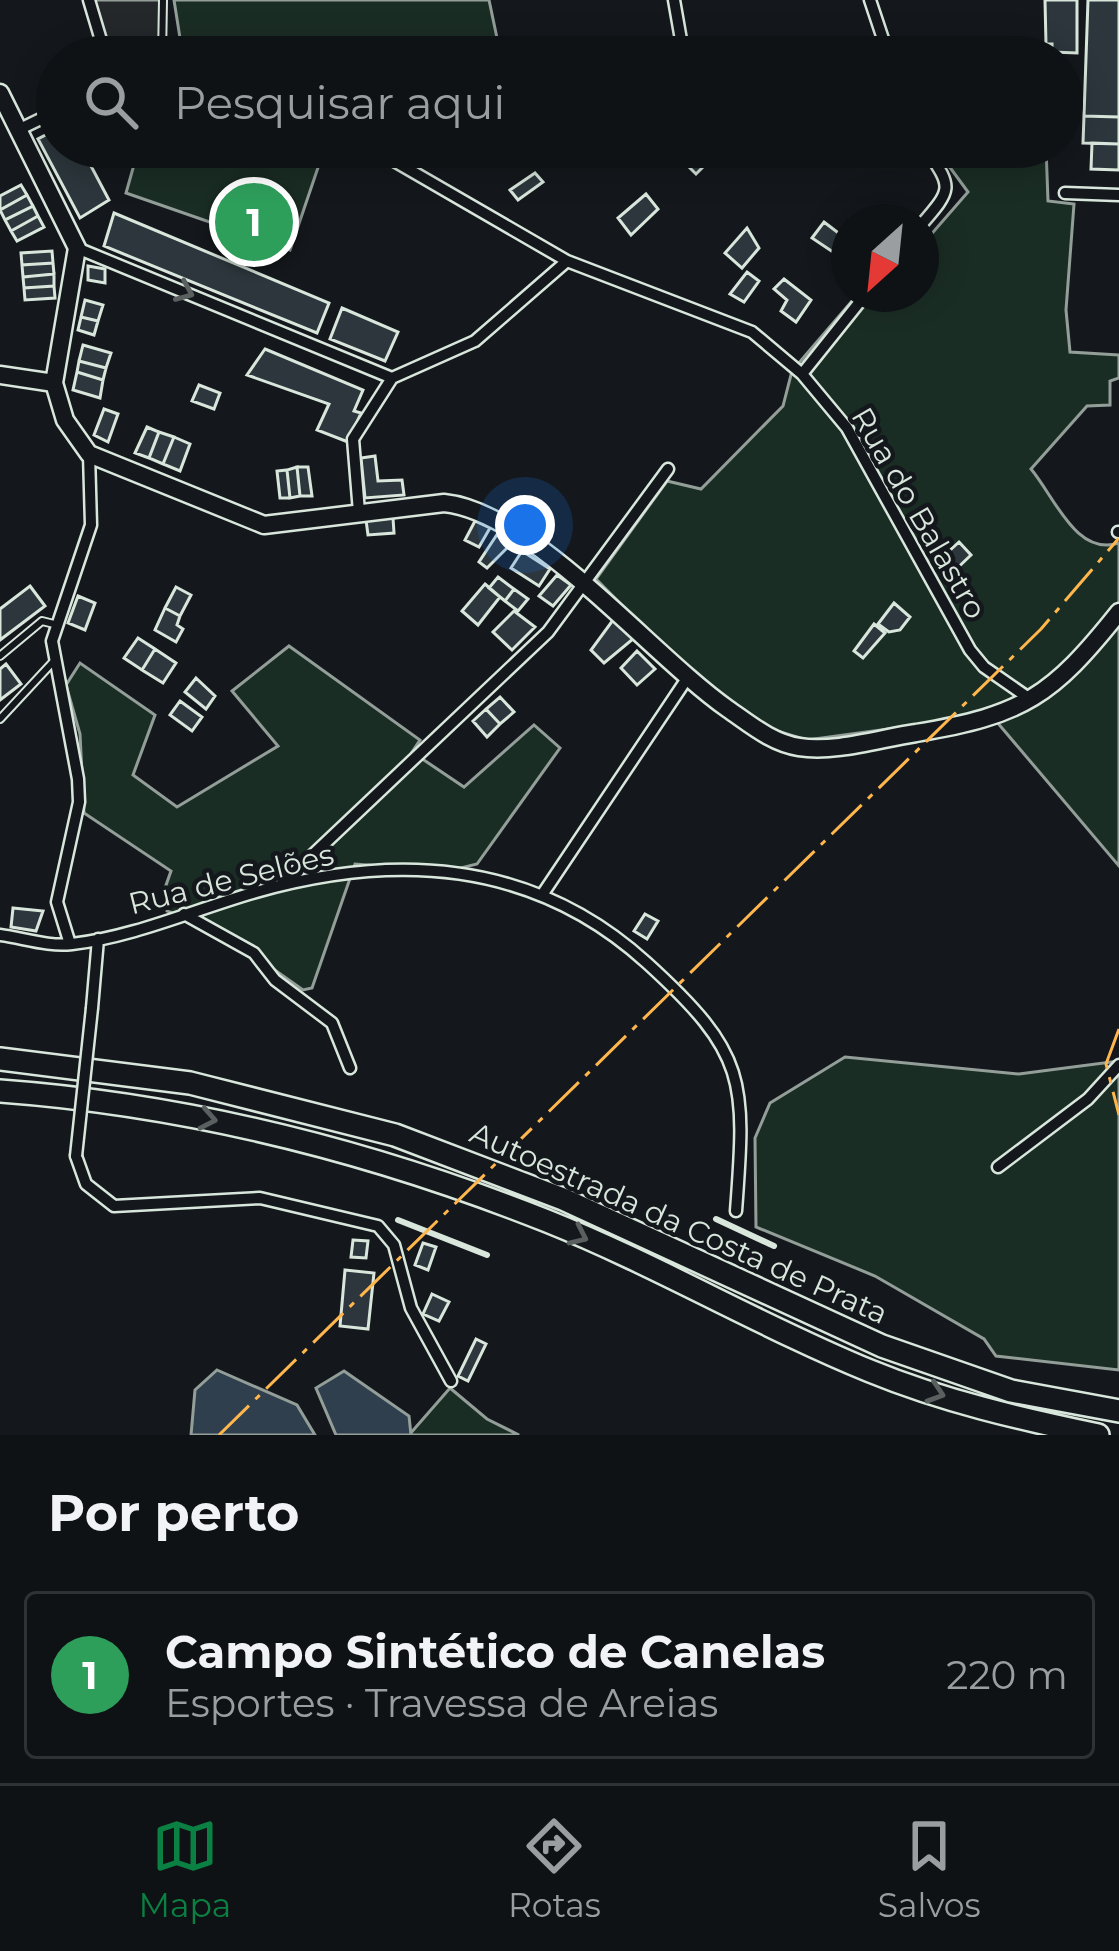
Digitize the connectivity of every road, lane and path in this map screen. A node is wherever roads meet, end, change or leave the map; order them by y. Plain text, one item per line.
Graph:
1 (89, 0) edge
2 (163, 0) edge
3 (674, 0) edge
4 (870, 0) edge
5 (100, 36) edge
6 (162, 36) edge
7 (680, 36) edge
8 (882, 36) edge
9 (0, 93) edge
10 (36, 121) edge
11 (18, 130) junction
12 (36, 166) edge
13 (37, 168) edge
14 (406, 168) edge
15 (939, 168) edge
16 (1065, 193) dead end
17 (1119, 195) edge
18 (939, 205) edge
19 (77, 248) junction
20 (567, 261) junction
21 (852, 312) edge
22 (802, 374) junction
23 (0, 375) edge
24 (392, 378) junction
25 (54, 383) junction
26 (89, 454) junction
27 (668, 469) dead end
28 (359, 512) junction
29 (583, 587) junction
30 (1119, 612) edge
31 (54, 624) junction
32 (0, 656) edge
33 (53, 662) junction
34 (686, 680) junction
35 (1033, 700) junction
36 (0, 719) edge
37 (281, 886) junction
38 (542, 896) junction
39 (184, 914) junction
40 (0, 935) edge
41 (98, 939) junction
42 (70, 944) junction
43 (0, 1059) edge
44 (1119, 1065) edge
45 (350, 1068) dead end
46 (0, 1091) edge
47 (998, 1167) dead end
48 (736, 1211) dead end
49 (451, 1381) dead end
50 (1119, 1412) edge
51 (1098, 1435) edge

1 - 5 street
2 - 6 lane
3 - 7 street
4 - 8 street
9 - 11 street
10 - 11 street
11 - 12 street
13 - 19 street
14 - 20 street, Rua do Balastro
15 - 18 street
16 - 17 street
19 -> 24 street
19 - 25 street
20 - 22 street, Rua do Balastro
20 - 24 street
21 - 22 street
22 - 35 street, Rua do Balastro
23 - 25 street
24 - 28 street
25 - 26 street
26 - 28 street
26 - 31 street
27 - 29 street
28 - 29 street
29 - 34 street
29 - 37 street
30 - 35 street
31 - 32 lane
31 - 33 street
33 - 36 lane
33 - 42 street
34 - 35 street
34 - 38 street
37 - 38 street, Rua de Selões
37 - 39 street, Rua de Selões
38 - 48 street, Rua de Selões
39 - 41 street, Rua de Selões
39 - 45 street
40 - 42 street, Rua de Selões
41 - 42 street, Rua de Selões
41 - 49 street, bridge
43 - 50 highway, Autoestrada da Costa de Prata
44 - 47 street
46 -> 51 highway, Autoestrada da Costa de Prata

